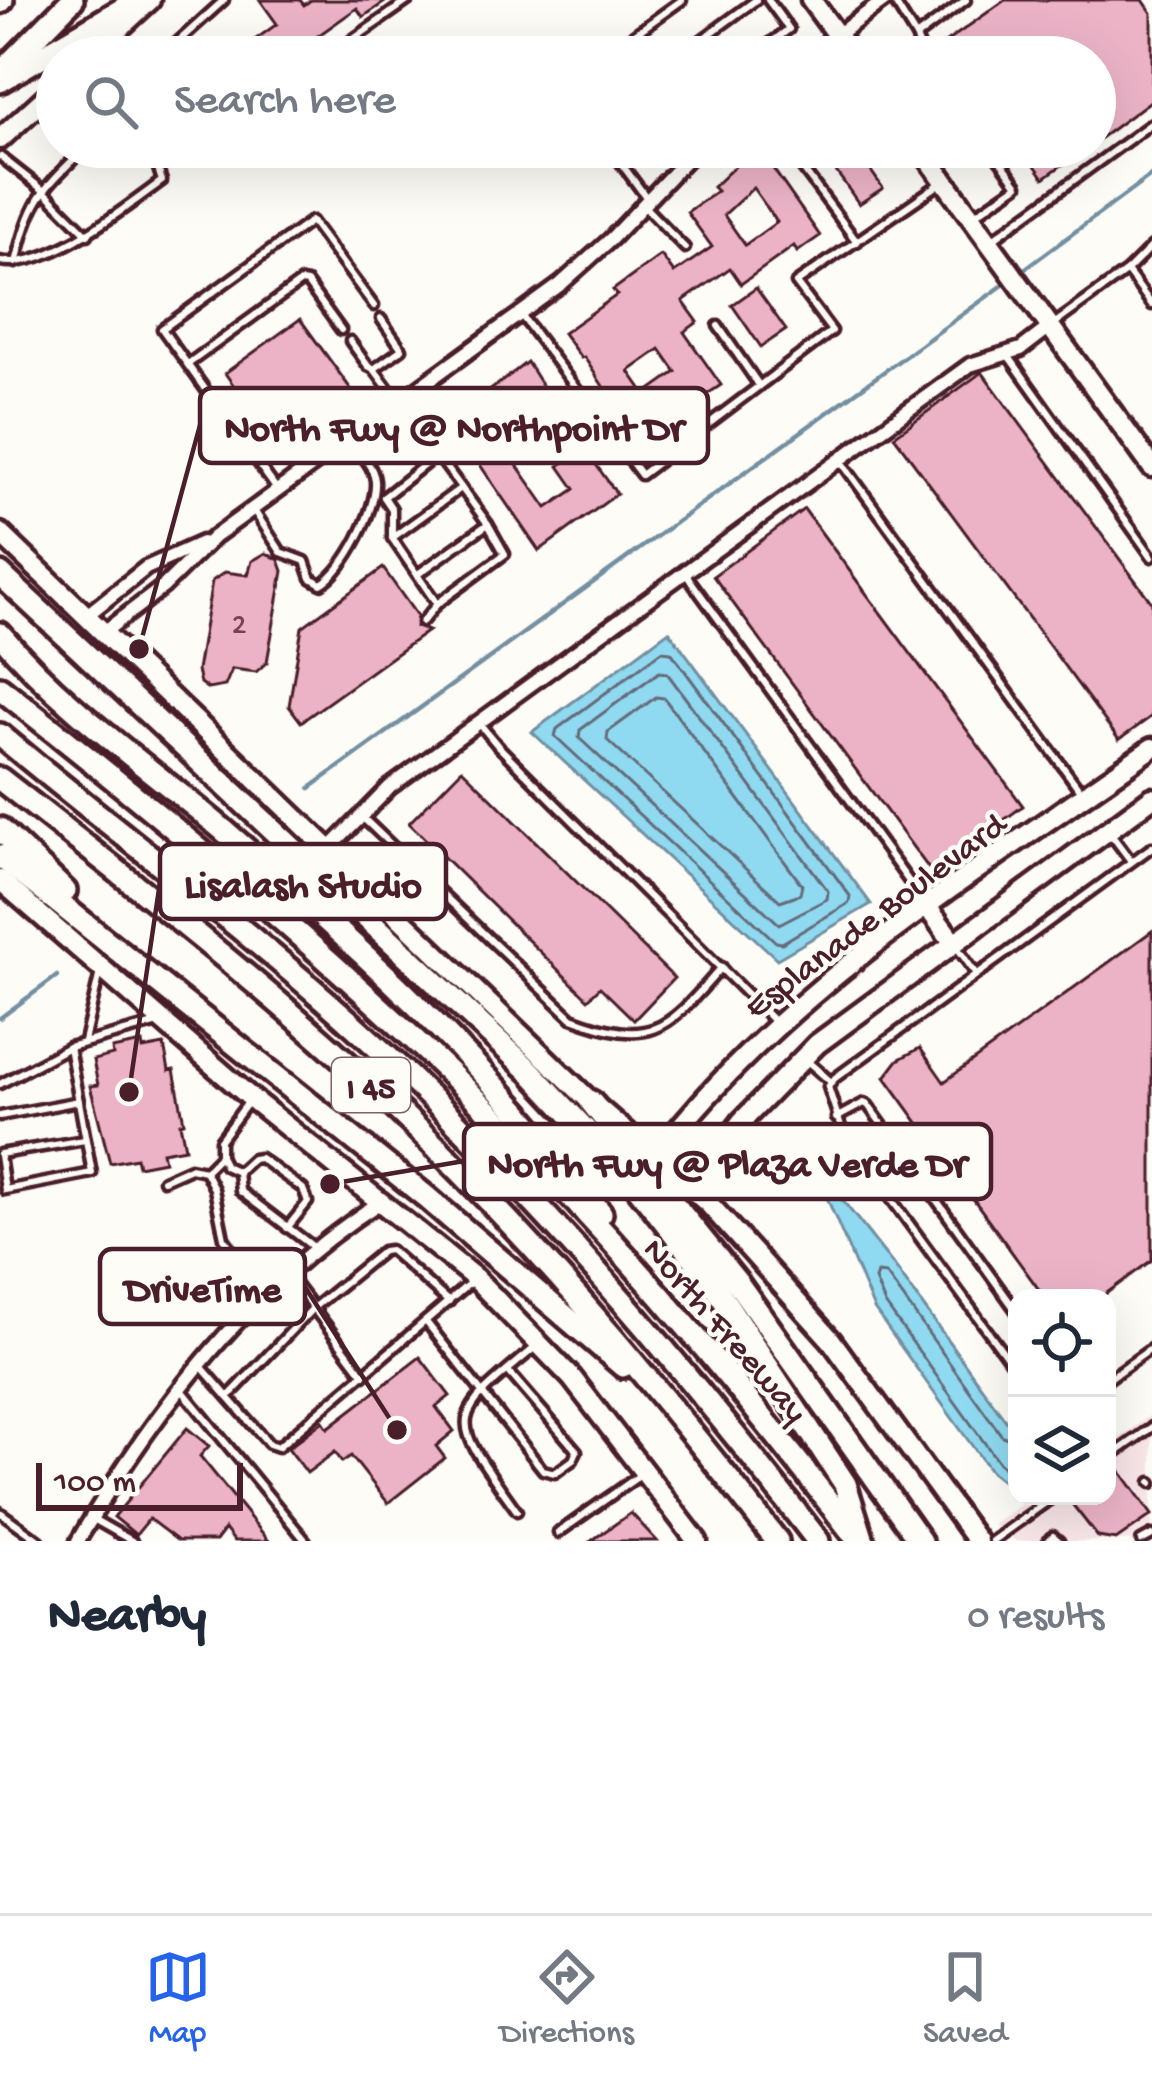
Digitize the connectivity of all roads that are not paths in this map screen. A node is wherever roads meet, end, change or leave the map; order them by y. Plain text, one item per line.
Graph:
1 (72, 0) edge
2 (138, 0) edge
3 (149, 0) edge
4 (224, 0) edge
5 (409, 0) edge
6 (682, 0) edge
7 (756, 0) edge
8 (768, 0) edge
9 (811, 0) edge
10 (889, 0) edge
11 (966, 0) edge
12 (837, 35) joint
13 (38, 36) edge
14 (73, 36) edge
15 (110, 36) edge
16 (184, 36) edge
17 (358, 36) edge
18 (632, 36) edge
19 (707, 36) edge
20 (780, 36) edge
21 (915, 36) edge
22 (917, 36) edge
23 (36, 38) edge
24 (36, 57) edge
25 (0, 77) edge
26 (36, 107) edge
27 (31, 112) junction
28 (1152, 123) edge
29 (0, 139) edge
30 (1116, 151) edge
31 (0, 158) edge
32 (65, 168) edge
33 (158, 168) edge
34 (624, 168) edge
35 (678, 168) edge
36 (803, 168) edge
37 (936, 168) edge
38 (1005, 168) edge
39 (1093, 168) edge
40 (945, 180) junction
41 (43, 190) junction
42 (646, 202) junction
43 (972, 217) junction
44 (88, 236) junction
45 (857, 242) junction
46 (993, 245) junction
47 (1152, 245) edge
48 (685, 248) dead end
49 (0, 261) edge
50 (15, 264) junction
51 (1127, 271) junction
52 (1152, 305) edge
53 (374, 307) dead end
54 (521, 315) junction
55 (381, 319) dead end
56 (718, 326) dead end
57 (1051, 326) junction
58 (341, 329) dead end
59 (350, 341) dead end
60 (1006, 354) junction
61 (188, 364) junction
62 (374, 369) junction
63 (758, 384) junction
64 (400, 403) junction
65 (598, 416) junction
66 (349, 440) junction
67 (542, 453) dead end
68 (437, 455) junction
69 (840, 460) junction
70 (1152, 467) edge
71 (461, 488) junction
72 (278, 491) junction
73 (373, 493) junction
74 (384, 497) junction
75 (253, 509) junction
76 (488, 524) junction
77 (3, 532) edge
78 (214, 538) junction
79 (392, 538) junction
80 (1152, 557) edge
81 (685, 573) junction
82 (0, 574) edge
83 (417, 575) junction
84 (437, 604) junction
85 (87, 615) junction
86 (422, 622) dead end
87 (104, 632) junction
88 (0, 634) edge
89 (0, 688) edge
90 (479, 723) junction
91 (0, 736) edge
92 (1152, 748) edge
93 (0, 779) edge
94 (0, 796) edge
95 (1084, 796) junction
96 (1152, 798) edge
97 (361, 816) junction
98 (0, 829) edge
99 (1108, 830) junction
100 (1152, 847) edge
101 (329, 848) junction
102 (0, 856) edge
103 (1132, 862) junction
104 (118, 872) junction
105 (0, 880) edge
106 (928, 908) junction
107 (953, 943) junction
108 (722, 967) junction
109 (101, 969) junction
110 (976, 974) junction
111 (176, 994) junction
112 (162, 1022) junction
113 (778, 1024) junction
114 (84, 1042) junction
115 (69, 1047) junction
116 (803, 1057) junction
117 (831, 1082) junction
118 (0, 1084) edge
119 (251, 1098) junction
120 (79, 1101) junction
121 (591, 1102) junction
122 (0, 1116) edge
123 (836, 1118) junction
124 (86, 1140) junction
125 (0, 1155) edge
126 (220, 1156) junction
127 (657, 1156) junction
128 (205, 1171) junction
129 (238, 1172) junction
130 (163, 1180) dead end
131 (692, 1187) junction
132 (383, 1201) junction
133 (287, 1228) junction
134 (316, 1249) junction
135 (287, 1274) junction
136 (475, 1278) junction
137 (264, 1296) junction
138 (1008, 1299) edge
139 (449, 1302) junction
140 (313, 1308) junction
141 (426, 1322) junction
142 (692, 1333) junction
143 (541, 1343) junction
144 (1152, 1348) edge
145 (1008, 1359) edge
146 (200, 1365) junction
147 (508, 1371) junction
148 (1116, 1374) edge
149 (364, 1375) junction
150 (180, 1388) junction
151 (483, 1393) junction
152 (228, 1397) junction
153 (1152, 1427) edge
154 (697, 1437) junction
155 (1116, 1453) edge
156 (646, 1471) junction
157 (1042, 1505) edge
158 (517, 1511) dead end
159 (0, 1512) edge
160 (92, 1518) junction
161 (558, 1533) dead end
162 (1152, 1535) edge
163 (40, 1541) edge
164 (78, 1541) edge
165 (132, 1541) edge
166 (306, 1541) edge
167 (697, 1541) edge
168 (777, 1541) edge
169 (818, 1541) edge
170 (861, 1541) edge
171 (920, 1541) edge
172 (977, 1541) edge
173 (992, 1541) edge
174 (1048, 1541) edge
175 (1059, 1541) edge
176 (1141, 1541) edge

1 - 13 highway
2 - 14 highway
3 - 15 main road
4 - 16 lane
5 - 17 lane
6 - 18 lane
7 - 19 lane
8 - 20 lane
9 - 12 main road
10 - 12 street
10 - 21 lane
11 - 22 lane
23 - 25 highway
24 - 25 highway
26 - 27 main road
27 - 29 main road
27 - 31 main road
28 - 30 lane
31 - 41 lane
32 - 41 lane
33 - 44 lane
34 - 42 lane
35 - 42 street
36 - 45 lane
37 - 40 main road
38 - 43 lane
39 - 46 lane
40 - 43 main road
40 - 45 lane
41 - 44 lane
41 - 50 lane
42 - 48 lane
42 - 54 street
43 - 46 main road
44 - 50 lane
45 - 63 lane
46 - 57 main road
47 - 51 lane
49 - 50 lane
51 - 52 lane
51 - 57 lane
53 - 61 lane
54 - 64 street
54 - 65 lane
55 - 62 lane
56 - 63 lane
57 - 60 street
57 - 70 main road
58 - 61 lane
59 - 62 lane
60 - 69 street
60 - 80 lane
61 - 72 lane
62 - 64 lane
63 - 65 lane
64 - 66 street
64 - 68 lane
65 - 67 lane
66 - 72 street
66 - 73 lane
68 - 71 lane
68 - 74 lane
69 - 81 street
69 - 95 lane
71 - 76 lane
71 - 79 lane
72 - 75 street
73 - 74 lane
73 - 75 lane
74 - 79 lane
75 - 78 street
76 - 83 lane
76 - 84 lane
77 - 85 main road
78 - 85 street
78 - 87 street
79 - 83 lane
81 - 90 street
81 - 106 lane
82 - 170 highway
83 - 84 lane
84 - 86 lane
85 - 87 main road
87 - 101 main road
88 - 142 highway
89 - 142 highway, North Freeway / I 45
90 - 97 street
90 - 108 lane
91 - 169 highway, North Freeway / I 45
92 - 95 main road, Esplanade Boulevard
93 - 104 highway, I 45
94 - 104 highway
95 - 99 main road
95 - 106 main road, Esplanade Boulevard
96 - 99 main road, Esplanade Boulevard
97 - 101 street
97 - 108 lane
98 - 111 highway
99 - 103 lane
99 - 107 main road, Esplanade Boulevard
100 - 103 lane
101 - 121 main road
102 - 111 highway
103 - 110 lane
104 - 154 highway, I 45
105 - 109 main road
106 - 107 main road
106 - 113 main road, Esplanade Boulevard
107 - 110 lane
107 - 116 main road, Esplanade Boulevard
108 - 113 lane
109 - 112 main road
109 - 114 lane
110 - 117 lane
111 - 154 highway
112 - 114 lane
112 - 119 main road
113 - 116 main road
113 - 127 main road, Esplanade Boulevard
114 - 115 lane
115 - 118 lane
115 - 120 lane
116 - 117 lane
116 - 131 main road, Esplanade Boulevard
117 - 123 lane
119 - 126 lane
119 - 132 main road
120 - 122 lane
120 - 124 lane
121 - 127 main road
121 - 171 highway
123 - 138 lane
123 - 145 lane
124 - 125 lane
124 - 125 lane
126 - 128 lane
126 - 129 lane
127 - 131 main road
128 - 130 lane
128 - 137 lane
129 - 133 lane
129 - 133 lane
131 - 172 main road
132 - 134 street
132 - 136 main road
133 - 134 lane
134 - 135 street
135 - 137 street
135 - 140 lane
136 - 139 lane
136 - 143 main road
137 - 146 street
139 - 140 lane
139 - 141 lane
140 - 149 lane
140 - 152 lane
141 - 149 lane
141 - 151 lane
142 - 170 highway, North Freeway / I 45
143 - 147 lane
143 - 156 main road
144 - 148 lane
146 - 150 street
146 - 152 lane
147 - 151 lane
147 - 151 lane
149 - 152 lane
150 - 160 street
150 - 166 lane
151 - 158 lane
153 - 155 lane
154 - 168 highway, I 45
156 - 161 lane
156 - 167 main road
157 - 173 lane
159 - 163 lane
160 - 164 street
160 - 165 lane
162 - 176 lane
174 - 175 lane

